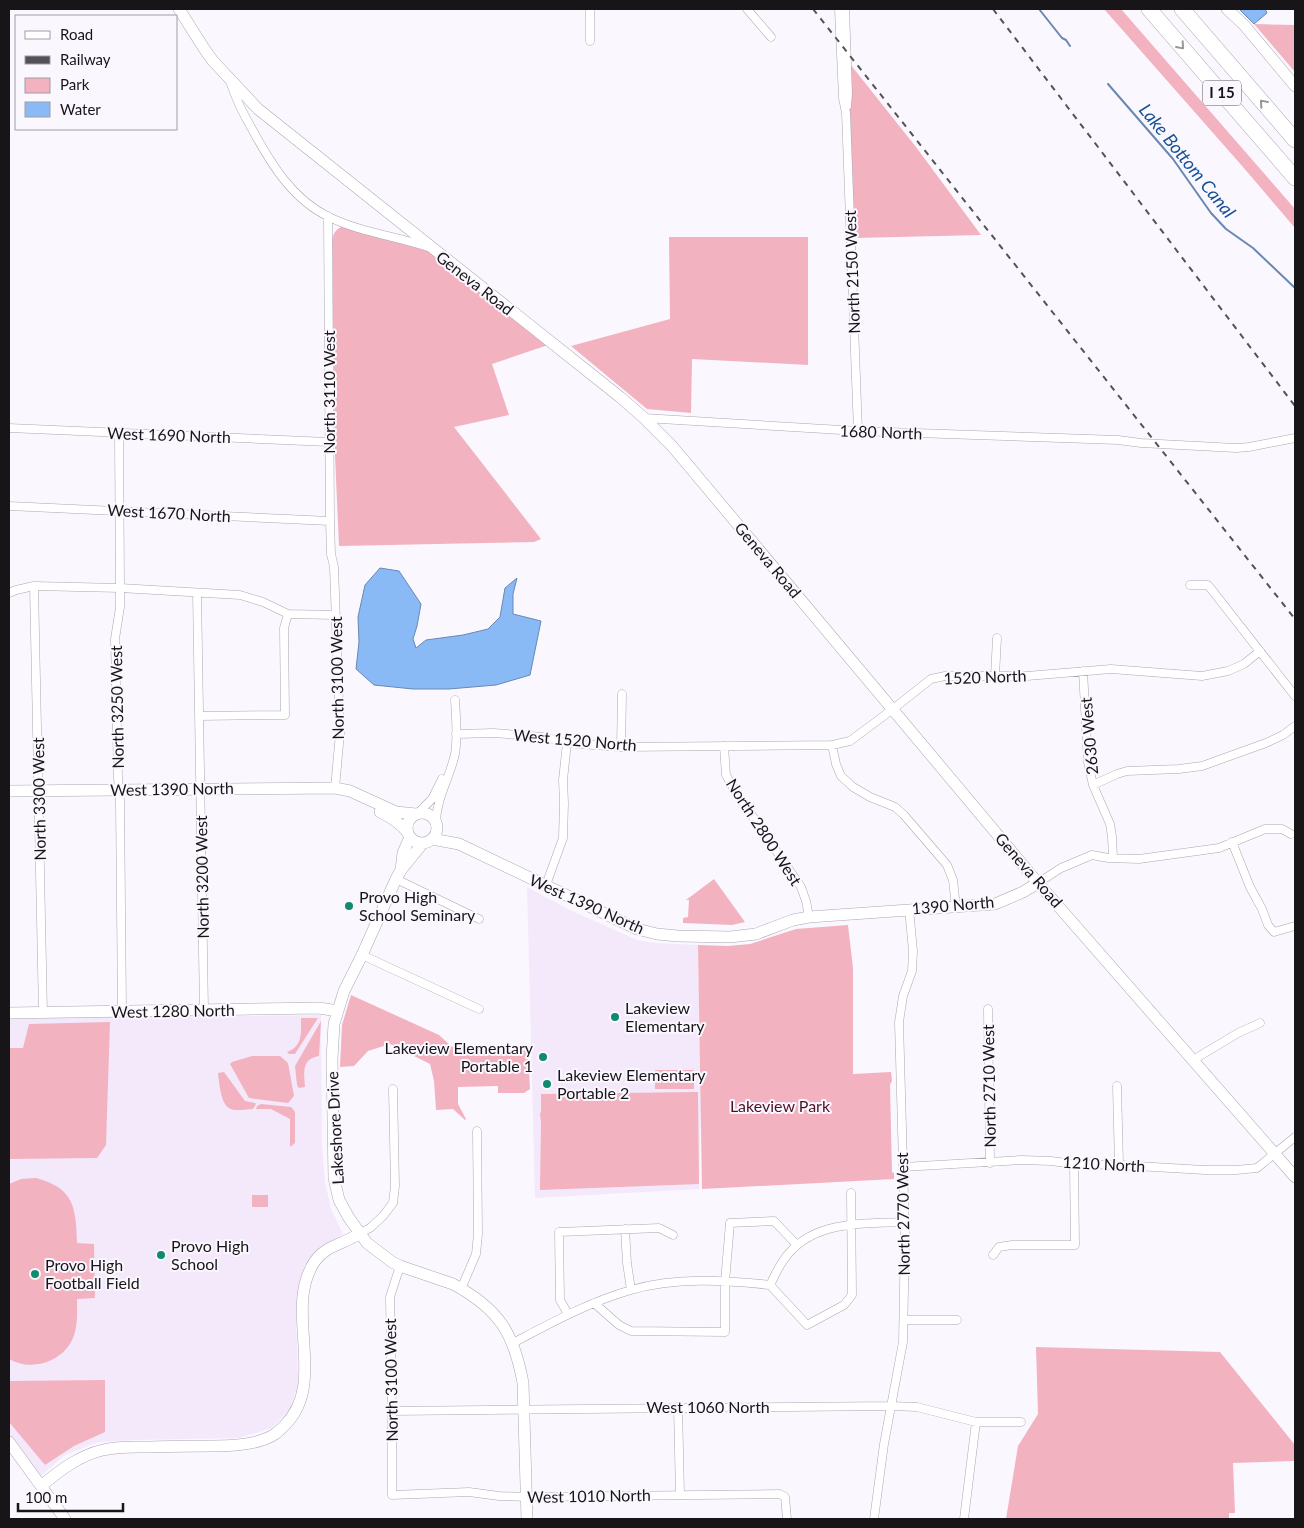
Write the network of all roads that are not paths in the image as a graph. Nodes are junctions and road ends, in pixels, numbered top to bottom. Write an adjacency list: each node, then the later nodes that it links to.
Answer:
1 (179, 9): 11 (street, Geneva Road)
2 (590, 9): 10 (street)
3 (747, 9): 9 (street)
4 (839, 9): 13 (street, North 2150 West)
5 (845, 9): 13 (street, North 2150 West)
6 (1149, 9): 15 (highway, I 15, one-way to 15)
7 (1182, 9): 14 (highway, I 15, one-way to 7)
8 (1227, 9): 12 (street)
9 (772, 37)
10 (590, 41)
11 (230, 80): 16 (street); 17 (street, Geneva Road)
12 (1295, 86)
13 (846, 113): 20 (street, North 2150 West)
14 (1295, 140)
15 (1295, 178)
16 (328, 216): 17 (street); 23 (street, North 3110 West)
17 (432, 249): 18 (street, Geneva Road)
18 (644, 418): 20 (street, 1680 North); 42 (street, Geneva Road)
19 (9, 428): 21 (street, West 1690 North)
20 (858, 432): 22 (street, 1680 North)
21 (119, 433): 23 (street, West 1690 North); 25 (street, North 3250 West)
22 (1295, 438)
23 (329, 442): 26 (street, North 3110 West)
24 (9, 506): 25 (street, West 1670 North)
25 (119, 510): 26 (street, West 1670 North); 30 (street, North 3250 West)
26 (330, 521): 27 (street, North 3110 West)
27 (334, 567): 34 (street, North 3100 West)
28 (1190, 585): 36 (street)
29 (34, 586): 30 (street); 31 (street); 55 (street, North 3300 West)
30 (120, 588): 32 (street); 53 (street, North 3250 West)
31 (9, 593)
32 (197, 593): 33 (street); 43 (street, North 3200 West)
33 (288, 614): 34 (street); 43 (street)
34 (335, 615): 52 (street, North 3100 West)
35 (998, 638): 38 (street)
36 (1260, 651): 37 (street, 1520 North); 40 (street)
37 (1083, 671): 38 (street, 1520 North); 51 (street, 2630 West)
38 (995, 676): 42 (street, 1520 North)
39 (622, 694): 49 (street)
40 (1295, 696)
41 (455, 700): 45 (street)
42 (893, 709): 47 (street, 1520 North); 66 (street, Geneva Road)
43 (199, 716): 54 (street, North 3200 West)
44 (1295, 726): 51 (street)
45 (456, 734): 46 (street, West 1520 North); 50 (street)
46 (567, 743): 49 (street, West 1520 North); 67 (street)
47 (832, 745): 48 (street, 1520 North); 68 (street)
48 (724, 746): 49 (street, West 1520 North); 70 (street, North 2800 West)
49 (621, 747)
50 (447, 775): 57 (street); 58 (street)
51 (1093, 785): 64 (street, 2630 West)
52 (335, 788): 54 (street, West 1390 North); 57 (street, West 1390 North); 60 (street)
53 (119, 789): 54 (street, West 1390 North); 55 (street, West 1390 North); 77 (street, North 3250 West)
54 (201, 789): 76 (street, North 3200 West)
55 (38, 790): 56 (street, West 1390 North); 80 (street, North 3300 West)
56 (9, 791)
57 (417, 814): 58 (street); 60 (street)
58 (436, 824): 61 (street); 63 (street, West 1390 North)
59 (1291, 834): 62 (street, 1390 North)
60 (409, 835): 61 (street); 65 (street, Lakeshore Drive)
61 (427, 841): 63 (street, West 1390 North); 65 (street, Lakeshore Drive)
62 (1232, 842): 64 (street, 1390 North); 72 (street)
63 (459, 844): 67 (street, West 1390 North)
64 (1113, 858): 66 (street, 1390 North)
65 (399, 874): 71 (street); 73 (street, Lakeshore Drive)
66 (1038, 883): 68 (street, 1390 North); 82 (street, Geneva Road)
67 (546, 885): 70 (street, West 1390 North)
68 (956, 907): 69 (street, 1390 North)
69 (909, 909): 70 (street, 1390 North); 91 (street, North 2770 West)
70 (809, 917)
71 (479, 919)
72 (1295, 926)
73 (362, 955): 74 (street); 78 (street, Lakeshore Drive)
74 (479, 1009)
75 (988, 1009): 88 (street, North 2710 West)
76 (204, 1010): 77 (street, West 1280 North); 78 (street, West 1280 North)
77 (122, 1011): 80 (street, West 1280 North)
78 (338, 1011): 97 (street, Lakeshore Drive)
79 (9, 1013): 80 (street, West 1280 North)
80 (42, 1013)
81 (1260, 1023): 82 (street)
82 (1193, 1060): 87 (street, Geneva Road)
83 (1118, 1086): 90 (street)
84 (393, 1088): 97 (street)
85 (477, 1131): 104 (street)
86 (1295, 1137): 87 (street, 1210 North)
87 (1275, 1154): 90 (street, 1210 North); 92 (street, Geneva Road)
88 (990, 1163): 89 (street, 1210 North); 91 (street, 1210 North)
89 (1074, 1164): 90 (street, 1210 North); 100 (street)
90 (1119, 1165)
91 (903, 1167): 94 (street, North 2770 West)
92 (1295, 1177)
93 (851, 1193): 95 (street)
94 (904, 1222): 95 (street); 108 (street, North 2770 West)
95 (852, 1225): 99 (street); 103 (street)
96 (625, 1229): 98 (street); 105 (street); 107 (street)
97 (360, 1233): 101 (street, Lakeshore Drive); 118 (street)
98 (673, 1235)
99 (797, 1245): 102 (street); 103 (street)
100 (993, 1255)
101 (400, 1266): 104 (street, Lakeshore Drive); 114 (street, North 3100 West)
102 (724, 1282): 103 (street); 105 (street); 106 (street)
103 (770, 1285)
104 (462, 1289): 110 (street, Lakeshore Drive)
105 (631, 1290): 106 (street)
106 (594, 1303): 107 (street)
107 (568, 1314): 110 (street)
108 (904, 1320): 109 (street); 111 (street, North 2770 West)
109 (957, 1320)
110 (513, 1343): 113 (street, Lakeshore Drive)
111 (891, 1406): 112 (street, West 1060 North); 115 (street, West 1060 North); 125 (street, North 2770 West)
112 (678, 1407): 113 (street, West 1060 North); 120 (street)
113 (525, 1409): 114 (street, West 1060 North); 121 (street, Lakeshore Drive)
114 (392, 1411): 119 (street, North 3100 West)
115 (976, 1422): 116 (street, West 1060 North); 126 (street)
116 (1022, 1422)
117 (9, 1442): 118 (street)
118 (41, 1486): 122 (street)
119 (392, 1495): 121 (street, West 1010 North)
120 (680, 1495): 121 (street, West 1010 North); 124 (street, West 1010 North)
121 (527, 1497): 123 (street, Lakeshore Drive)
122 (65, 1519)
123 (527, 1519)
124 (787, 1519)
125 (874, 1519)
126 (964, 1519)

